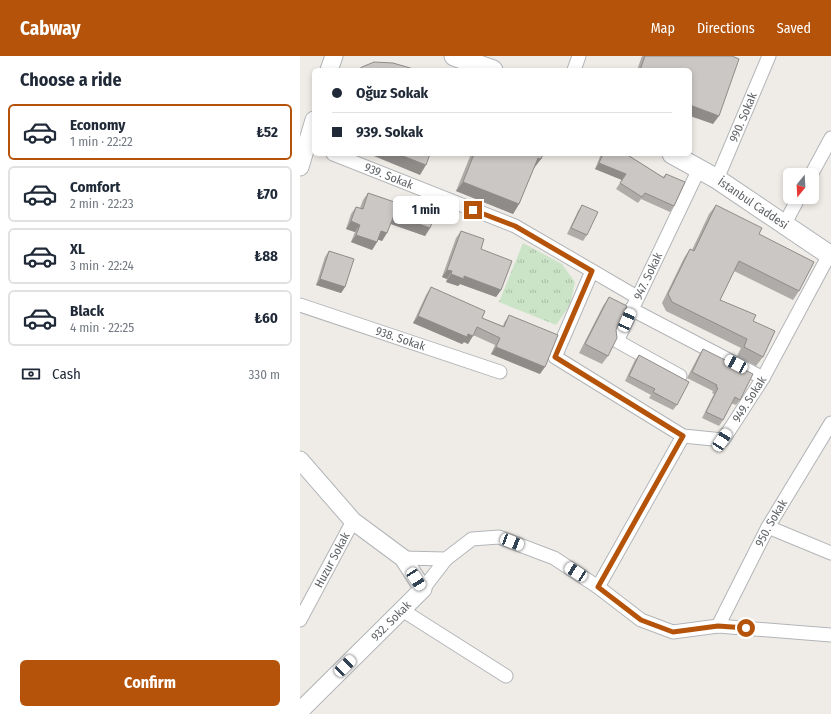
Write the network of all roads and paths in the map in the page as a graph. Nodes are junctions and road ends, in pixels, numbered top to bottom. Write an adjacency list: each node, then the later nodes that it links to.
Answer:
1 (334, 56): 5 (street)
2 (454, 56): 6 (main road)
3 (579, 56): 7 (street)
4 (769, 56): 16 (street, 990. Sokak)
5 (330, 68)
6 (487, 68)
7 (575, 68)
8 (312, 132): 10 (street)
9 (831, 138): 14 (street)
10 (310, 145): 13 (street)
11 (337, 156): 20 (street, 939. Sokak)
12 (676, 156): 15 (main road, İstanbul Caddesi)
13 (300, 167)
14 (815, 168)
15 (699, 169): 16 (main road, İstanbul Caddesi); 21 (street, 947. Sokak)
16 (717, 179): 18 (main road, İstanbul Caddesi)
17 (795, 204): 18 (street)
18 (784, 225): 19 (main road, İstanbul Caddesi)
19 (830, 256): 25 (street, 949. Sokak)
20 (592, 271): 21 (street, 939. Sokak); 27 (street)
21 (634, 303): 24 (street, 947. Sokak); 25 (street, 939. Sokak)
22 (300, 305): 23 (street, 938. Sokak)
23 (500, 372)
24 (680, 376)
25 (762, 378): 27 (street, 949. Sokak)
26 (831, 423): 30 (street, 950. Sokak)
27 (683, 436): 34 (street)
28 (300, 460): 29 (street)
29 (353, 520): 32 (street); 37 (street, Huzur Sokak)
30 (768, 527): 31 (street); 38 (street, 950. Sokak)
31 (831, 553)
32 (403, 558): 33 (street); 35 (street)
33 (446, 559): 34 (street); 35 (street)
34 (598, 587): 38 (street)
35 (423, 589): 36 (street, 932. Sokak)
36 (402, 610): 40 (street); 41 (street, 932. Sokak)
37 (300, 620)
38 (718, 626): 39 (street)
39 (831, 635)
40 (506, 676)
41 (300, 711)

